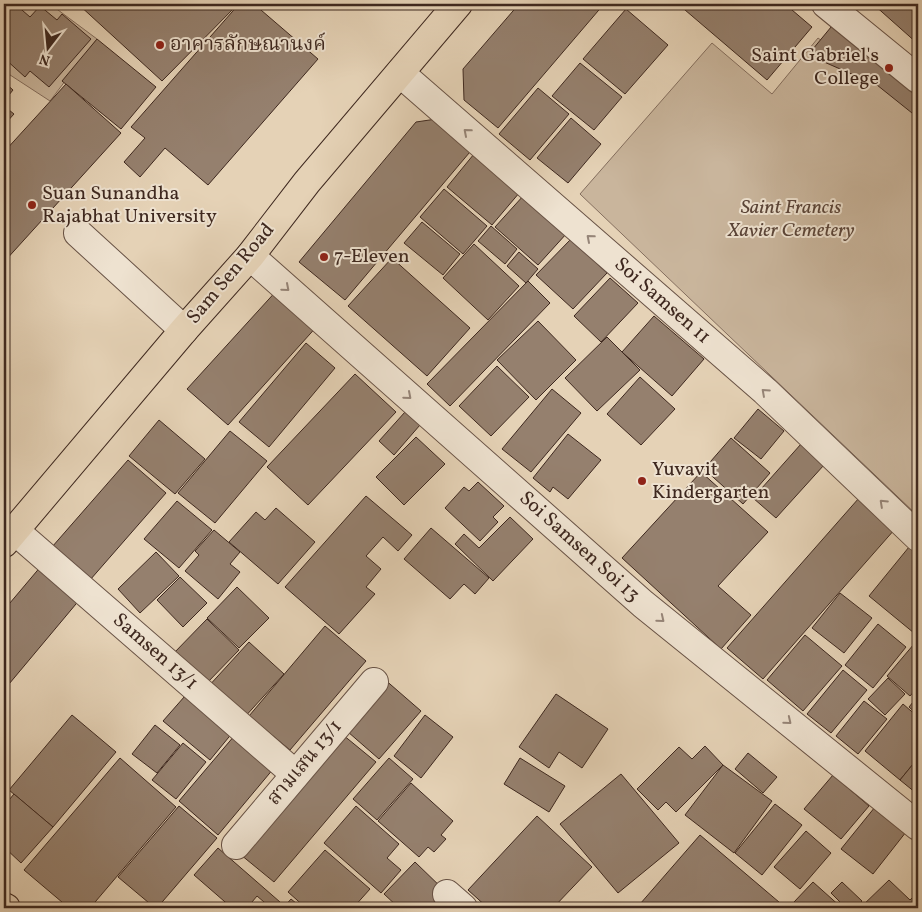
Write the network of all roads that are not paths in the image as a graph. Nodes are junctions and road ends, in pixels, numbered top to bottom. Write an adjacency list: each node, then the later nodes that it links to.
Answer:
1 (458, 4): 3 (main road, Sam Sen Road)
2 (826, 4): 4 (street)
3 (400, 73): 6 (main road, Sam Sen Road); 9 (street, Soi Samsen 11, one-way to 3)
4 (918, 79)
5 (78, 233): 7 (street)
6 (250, 256): 7 (main road, Sam Sen Road); 12 (street, Soi Samsen Soi 13, one-way to 12)
7 (184, 330): 8 (main road, Sam Sen Road)
8 (9, 537): 11 (street, Samsen 13/1)
9 (918, 537)
10 (374, 682): 11 (street, สามเสน 13/1)
11 (295, 774): 13 (street, สามเสน 13/1)
12 (918, 826)
13 (236, 845)

